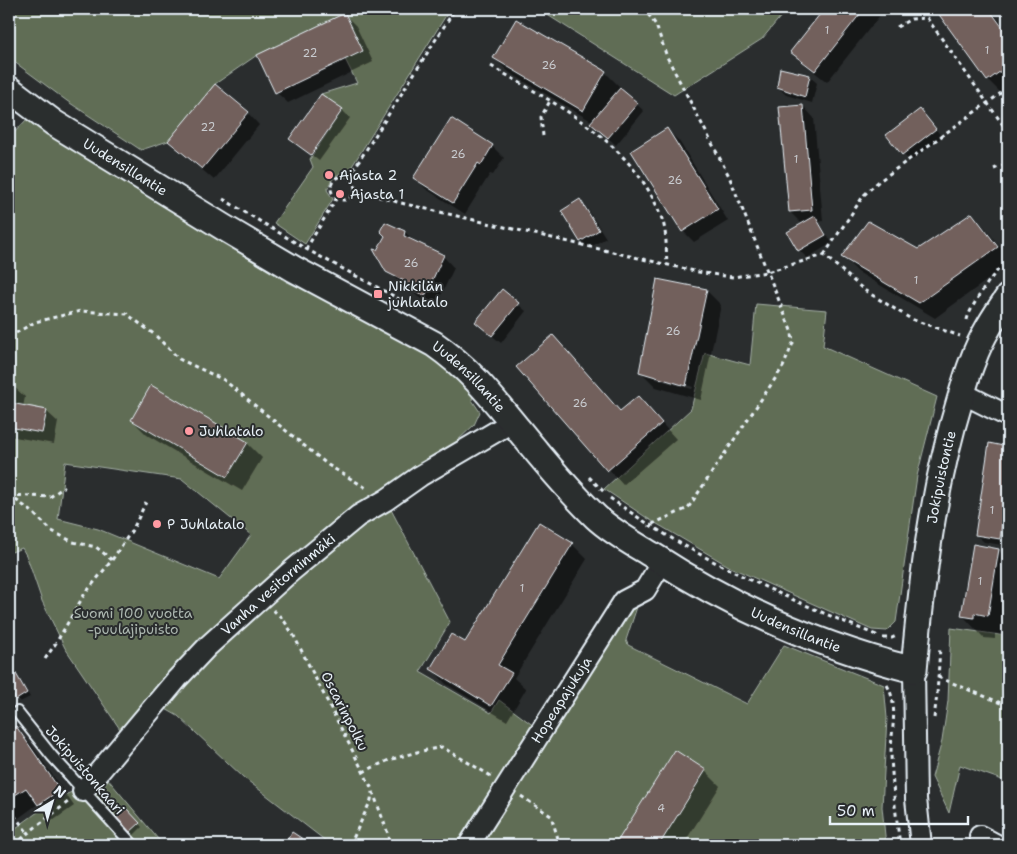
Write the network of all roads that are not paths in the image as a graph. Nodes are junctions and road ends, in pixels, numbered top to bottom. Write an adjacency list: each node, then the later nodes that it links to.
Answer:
1 (9, 89): 5 (street, Uudensillantie)
2 (1008, 297): 3 (street, Jokipuistontie)
3 (962, 393): 4 (street); 7 (street, Jokipuistontie)
4 (1008, 416)
5 (512, 422): 6 (street, Uudensillantie); 9 (street, Vanha vesitorninmäki)
6 (662, 562): 7 (street, Uudensillantie); 12 (street, Hopeapajukuja)
7 (914, 670): 13 (street)
8 (17, 712): 9 (lane, Jokipuistonkaari)
9 (82, 790): 11 (lane, Jokipuistonkaari)
10 (980, 836): 14 (street)
11 (133, 845)
12 (468, 845)
13 (921, 845)
14 (998, 845)

